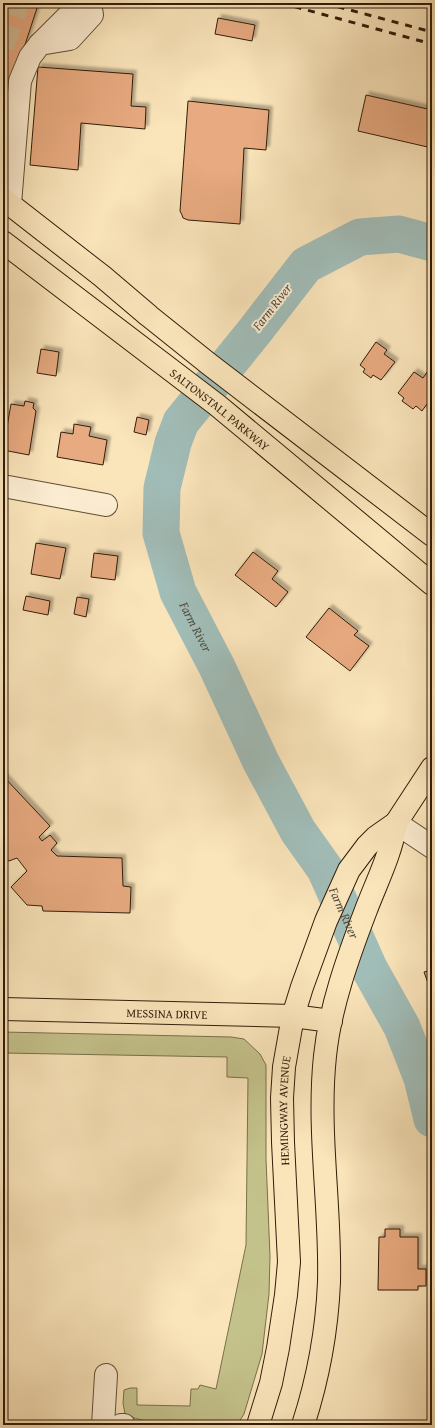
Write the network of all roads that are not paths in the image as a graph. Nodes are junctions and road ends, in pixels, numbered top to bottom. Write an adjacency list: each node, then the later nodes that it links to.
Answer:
1 (62, 3): 4 (street)
2 (81, 3): 4 (street)
3 (90, 3): 4 (street)
4 (40, 44): 5 (street)
5 (6, 201): 9 (main road)
6 (3, 242): 10 (main road, SALTONSTALL PARKWAY)
7 (3, 486): 8 (street)
8 (106, 505)
9 (432, 535)
10 (432, 584)
11 (432, 768): 12 (main road, HEMINGWAY AVENUE)
12 (396, 823): 13 (street); 15 (main road, HEMINGWAY AVENUE); 16 (main road, HEMINGWAY AVENUE)
13 (432, 847)
14 (3, 1009): 15 (main road, MESSINA DRIVE)
15 (293, 1016): 16 (main road, MESSINA DRIVE); 21 (main road, HEMINGWAY AVENUE)
16 (331, 1020): 22 (main road, HEMINGWAY AVENUE)
17 (106, 1375): 18 (street)
18 (104, 1425)
19 (121, 1425): 20 (street)
20 (124, 1425)
21 (258, 1425)
22 (303, 1425)

